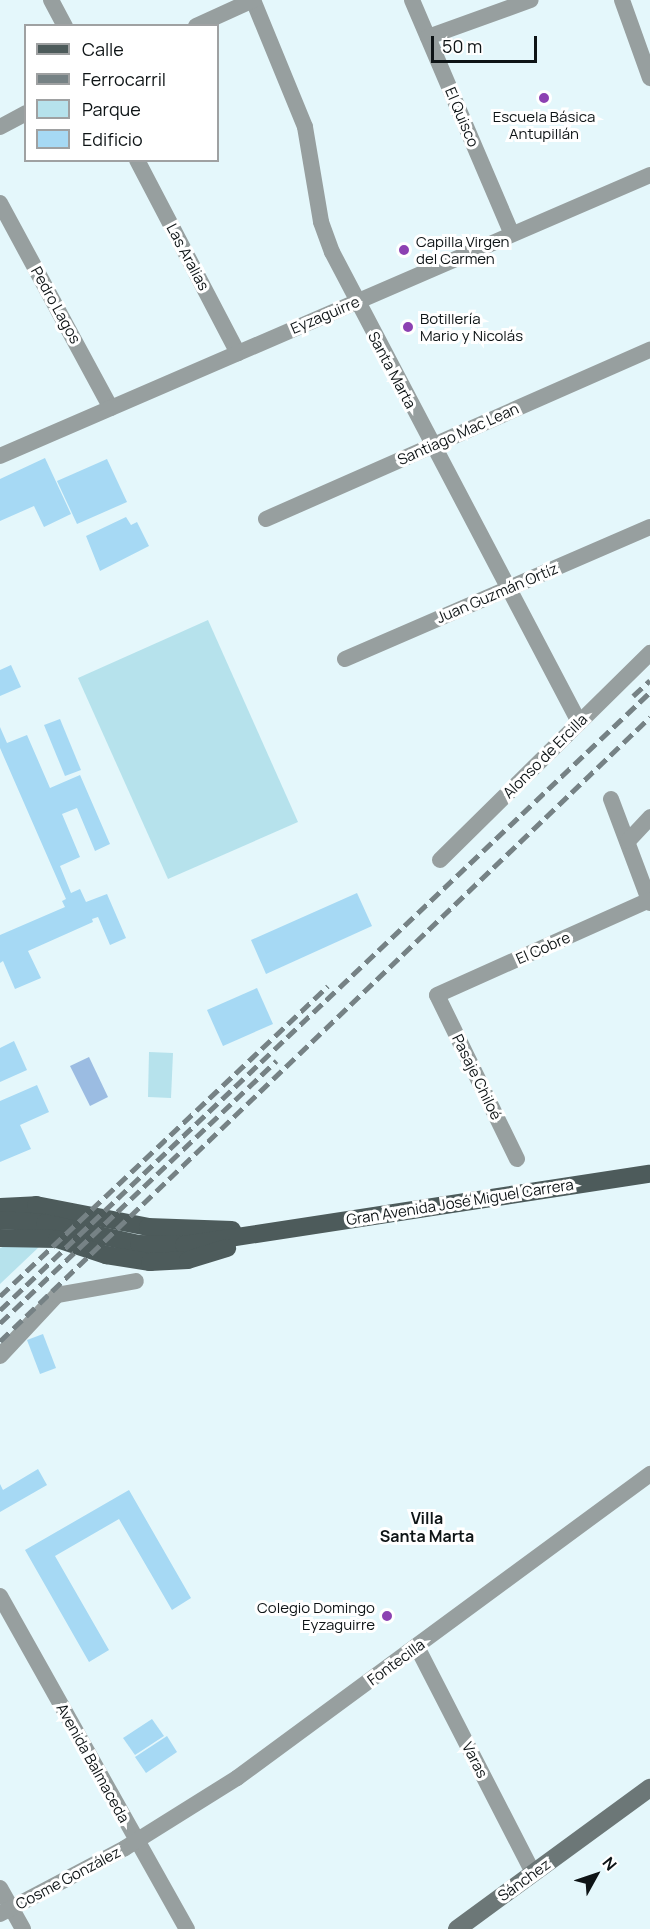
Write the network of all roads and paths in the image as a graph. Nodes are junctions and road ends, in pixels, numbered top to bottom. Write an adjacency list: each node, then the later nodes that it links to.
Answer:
1 (51, 0): 6 (street)
2 (253, 0): 7 (street); 16 (street, Santa Marta)
3 (412, 0): 8 (street, El Quisco)
4 (531, 0): 8 (street)
5 (622, 0): 9 (street)
6 (64, 24)
7 (200, 24)
8 (428, 37): 15 (street, El Quisco)
9 (650, 78)
10 (24, 114): 11 (street)
11 (0, 127)
12 (137, 162): 18 (street, Las Aralias)
13 (650, 175): 15 (street, Eyzaguirre)
14 (0, 203): 19 (street, Pedro Lagos)
15 (512, 234): 16 (street, Eyzaguirre)
16 (356, 302): 18 (street, Eyzaguirre); 20 (street, Santa Marta)
17 (650, 350): 20 (street, Santiago Mac Lean)
18 (238, 353): 19 (street, Eyzaguirre)
19 (111, 408): 21 (street, Eyzaguirre)
20 (431, 445): 22 (street, Santiago Mac Lean); 24 (street, Santa Marta)
21 (0, 456)
22 (266, 519)
23 (650, 527): 24 (street, Juan Guzmán Ortíz)
24 (508, 588): 26 (street, Juan Guzmán Ortíz); 27 (street, Santa Marta)
25 (650, 653): 27 (street, Alonso de Ercilla)
26 (345, 659)
27 (579, 722): 31 (street, Alonso de Ercilla)
28 (611, 799): 30 (street)
29 (650, 817): 30 (street)
30 (628, 841): 32 (street)
31 (440, 860)
32 (650, 902): 33 (street, El Cobre)
33 (436, 995): 34 (street, Pasaje Chiloé)
34 (517, 1159)
35 (650, 1174): 40 (main road, Gran Avenida José Miguel Carrera)
36 (0, 1207): 40 (main road, Gran Avenida José Miguel Carrera)
37 (0, 1220): 38 (main road, Gran Avenida José Miguel Carrera)
38 (19, 1221): 39 (main road, Gran Avenida José Miguel Carrera); 40 (main road, Gran Avenida José Miguel Carrera)
39 (0, 1227)
40 (270, 1232): 41 (main road, Gran Avenida José Miguel Carrera)
41 (0, 1238)
42 (136, 1281): 43 (street)
43 (0, 1356)
44 (650, 1474): 46 (street, Fontecilla)
45 (0, 1596): 48 (street, Avenida Balmaceda)
46 (417, 1647): 48 (street, Fontecilla); 49 (street, Varas)
47 (650, 1788): 49 (street, Sánchez)
48 (137, 1841): 51 (street, Cosme González); 53 (street, Avenida Balmaceda)
49 (534, 1873): 54 (street, Sánchez)
50 (0, 1888): 51 (street)
51 (6, 1911): 52 (street)
52 (23, 1929)
53 (187, 1929)
54 (457, 1929)

